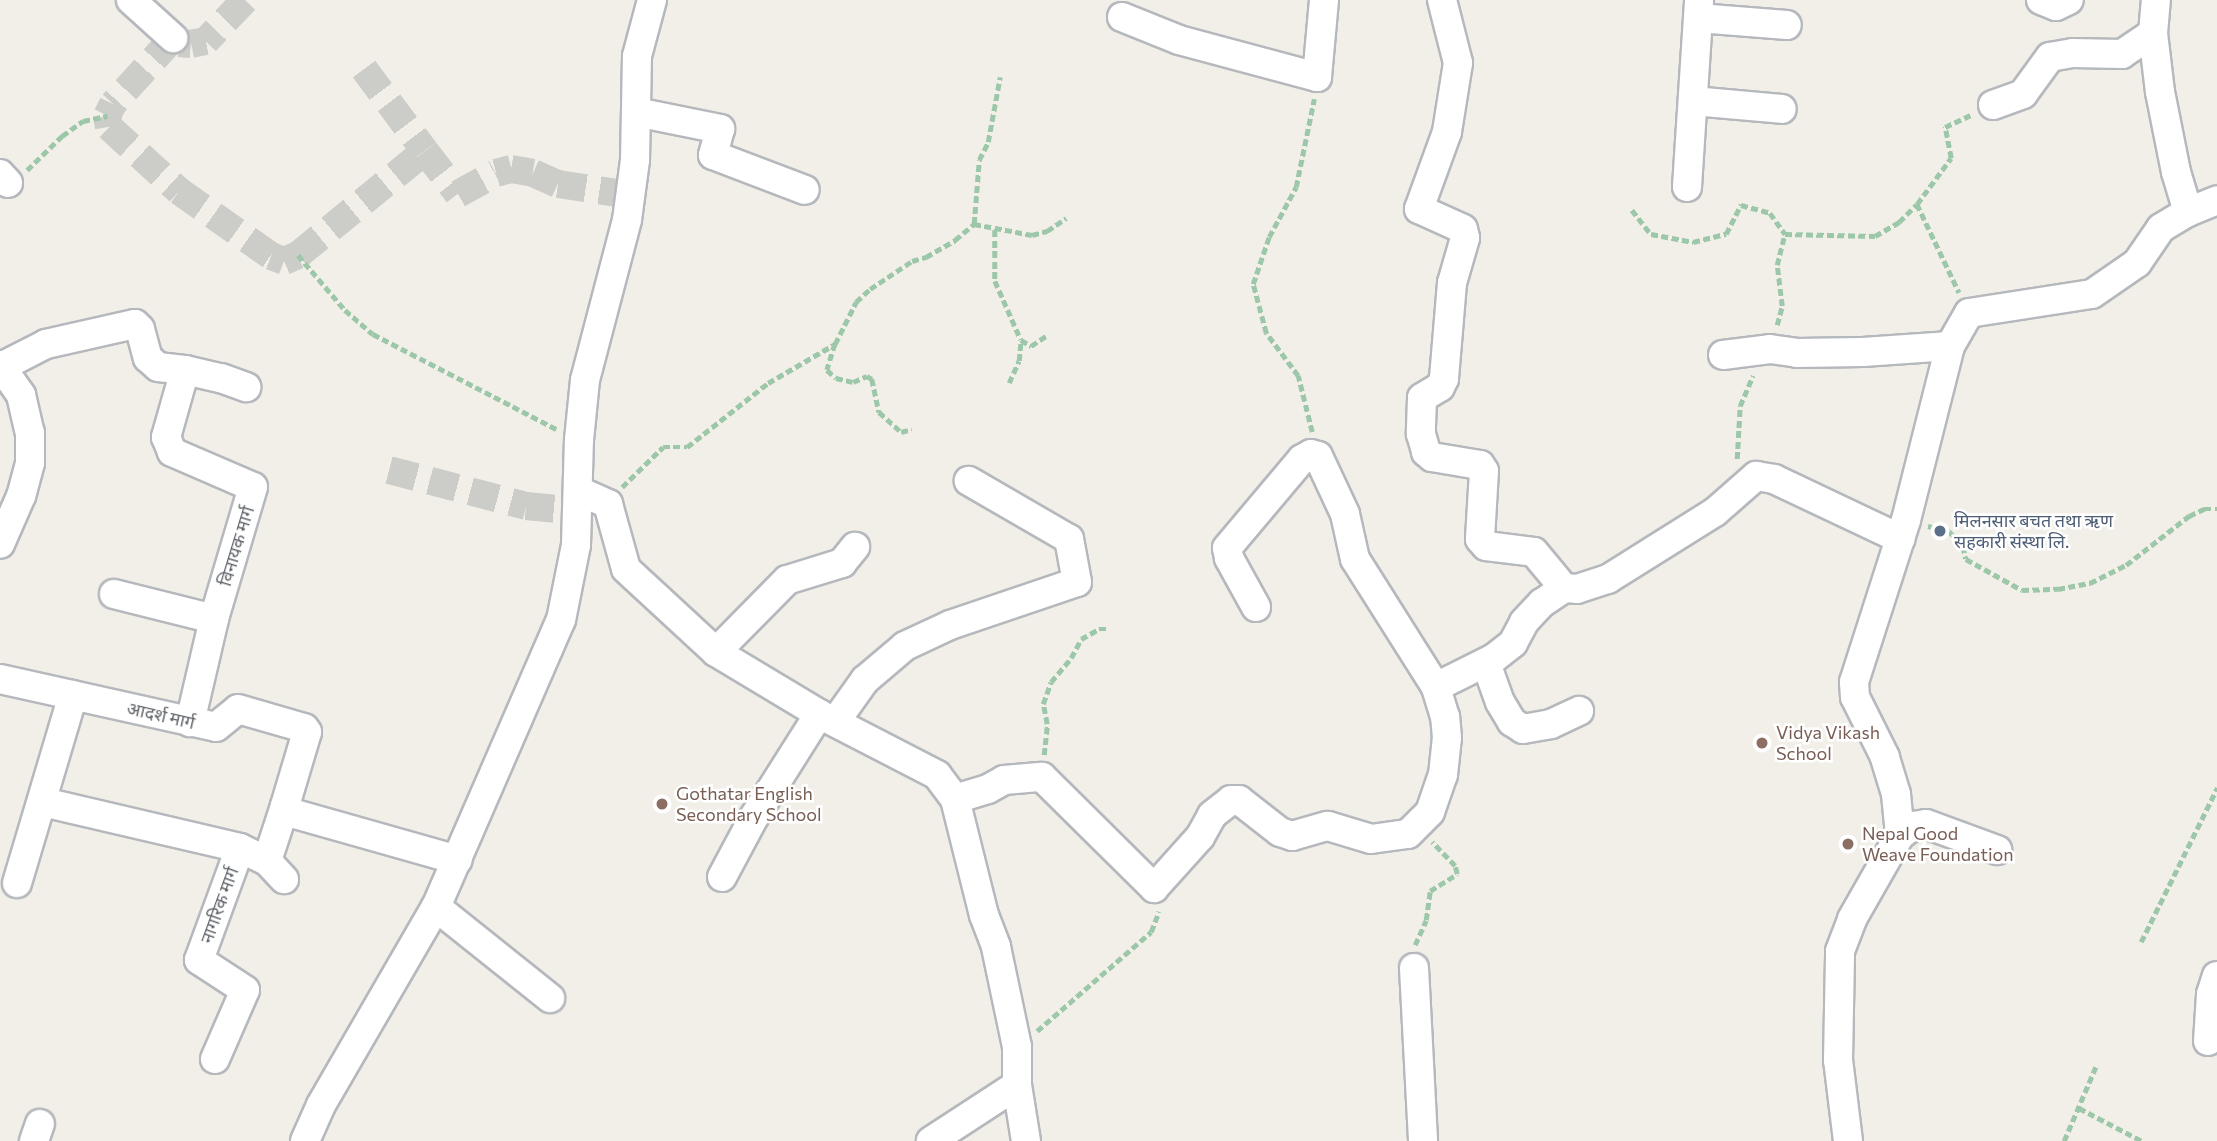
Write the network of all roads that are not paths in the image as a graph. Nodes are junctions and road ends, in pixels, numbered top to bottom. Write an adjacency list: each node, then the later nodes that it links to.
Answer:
1 (131, 0): 12 (street)
2 (652, 0): 16 (street)
3 (1324, 0): 9 (street)
4 (1442, 0): 31 (street)
5 (2041, 0): 6 (street)
6 (2069, 0)
7 (2156, 0): 11 (street)
8 (1699, 9): 10 (street); 13 (street)
9 (1122, 16)
10 (1787, 25)
11 (2153, 33): 14 (street); 20 (street)
12 (173, 38)
13 (1693, 101): 15 (street); 17 (street)
14 (1993, 105)
15 (1782, 109)
16 (636, 112): 18 (street); 27 (street)
17 (1687, 187)
18 (805, 190)
19 (2217, 200): 20 (street)
20 (2188, 212): 21 (street)
21 (1950, 346): 22 (street); 28 (street)
22 (1723, 355)
23 (2, 366): 24 (street); 29 (street)
24 (185, 370): 25 (street); 34 (street, विनायक मार्ग)
25 (246, 387)
26 (969, 481): 41 (street)
27 (579, 491): 35 (street); 49 (street)
28 (1903, 530): 31 (street); 46 (street)
29 (0, 544)
30 (855, 547): 35 (street)
31 (1564, 588): 36 (street)
32 (114, 594): 34 (street)
33 (1256, 607): 38 (street)
34 (214, 619): 42 (street, विनायक मार्ग)
35 (716, 652): 41 (street)
36 (1486, 663): 38 (street); 40 (street)
37 (0, 679): 39 (street, आदर्श मार्ग)
38 (1436, 687): 43 (street)
39 (73, 695): 42 (street, आदर्श मार्ग); 44 (street)
40 (1579, 710)
41 (827, 718): 43 (street); 50 (street)
42 (190, 722): 45 (street, आदर्श मार्ग)
43 (955, 799): 58 (street)
44 (43, 802): 47 (street, नागरिक मार्ग); 51 (street)
45 (285, 806): 47 (street, नागरिक मार्ग); 49 (street)
46 (1900, 835): 48 (street); 63 (street)
47 (240, 848): 57 (street, नागरिक मार्ग)
48 (1997, 850)
49 (458, 860): 52 (street)
50 (722, 877)
51 (17, 883)
52 (436, 907): 55 (street); 59 (street)
53 (1414, 968): 62 (street)
54 (2217, 976): 56 (street)
55 (550, 998)
56 (2208, 1041)
57 (215, 1059)
58 (1017, 1084): 60 (street); 61 (street)
59 (305, 1141)
60 (931, 1141)
61 (1026, 1141)
62 (1423, 1141)
63 (1848, 1141)

